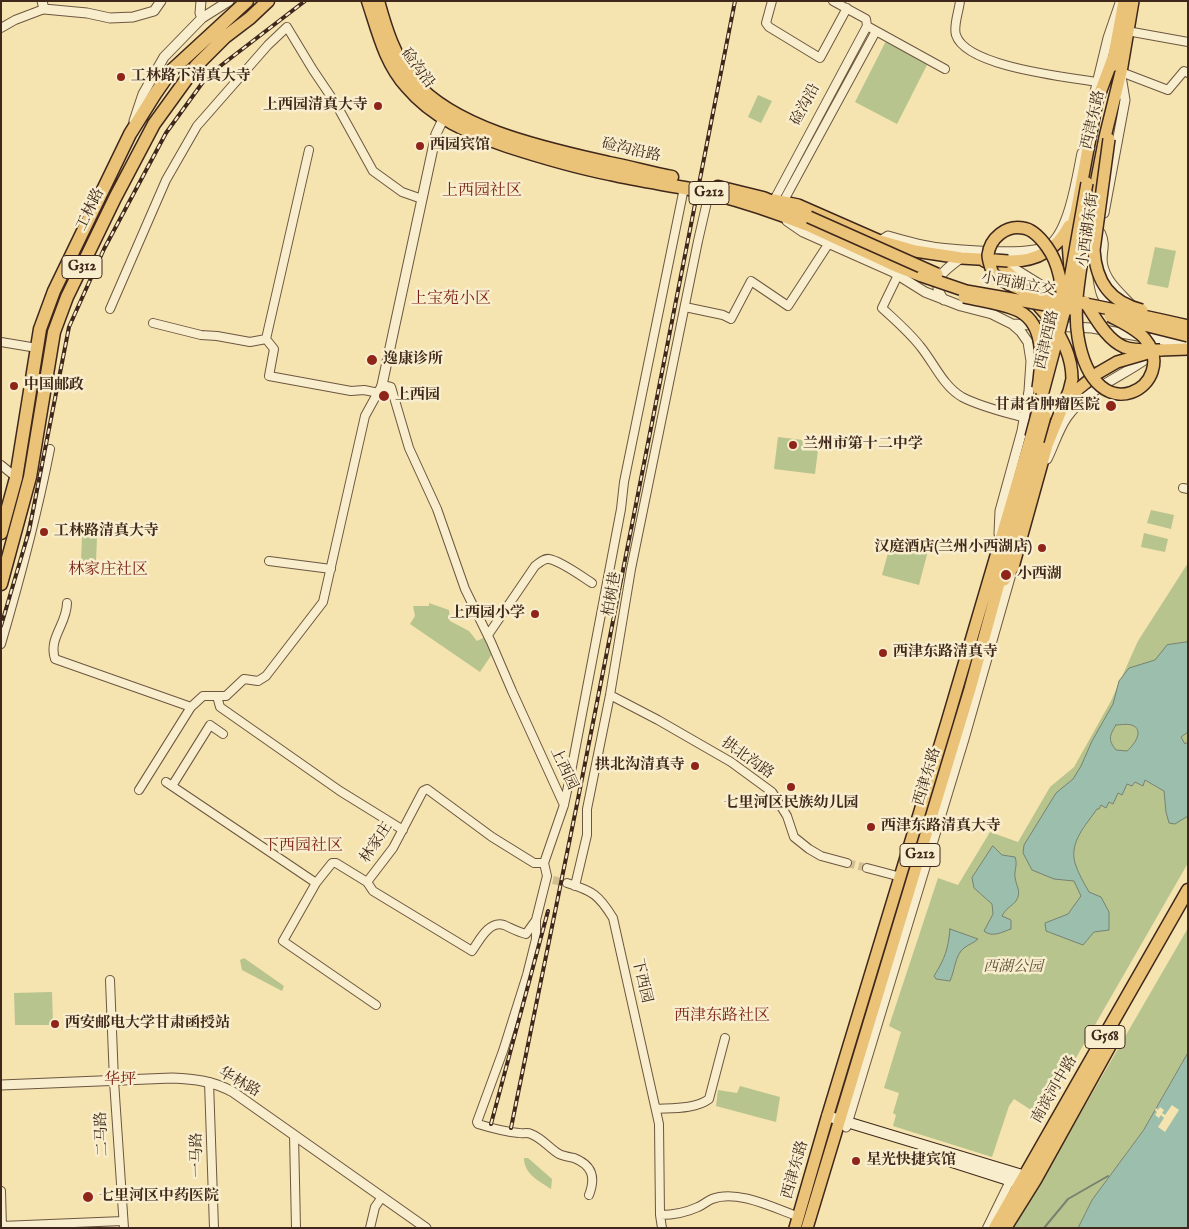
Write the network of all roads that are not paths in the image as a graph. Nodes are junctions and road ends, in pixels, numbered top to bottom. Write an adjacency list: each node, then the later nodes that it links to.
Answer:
1 (161, 1): 13 (street)
2 (200, 1): 15 (street)
3 (229, 1): 15 (street)
4 (247, 1): 27 (highway, 工林路 / G312)
5 (268, 1): 73 (highway, 工林路 / G312)
6 (370, 1): 26 (highway, 硷沟沿 / G212)
7 (378, 1): 26 (highway, 硷沟沿 / G212)
8 (772, 1): 14 (street)
9 (833, 1): 14 (street)
10 (960, 1): 25 (street)
11 (1123, 1): 21 (main road); 25 (street)
12 (1133, 1): 19 (main road)
13 (43, 5): 17 (street)
14 (847, 8): 16 (street)
15 (202, 18): 27 (street)
16 (867, 26): 18 (street); 34 (street, 硷沟沿)
17 (1, 28)
18 (876, 31): 22 (street); 34 (street, 硷沟沿)
19 (1127, 31): 20 (street); 23 (main road)
20 (1188, 42)
21 (1113, 58): 35 (main road); 49 (main road, bridge)
22 (945, 69)
23 (1121, 72): 24 (street); 28 (main road); 37 (street, 小西湖东街)
24 (1188, 73)
25 (1098, 82): 31 (street)
26 (446, 114): 30 (highway, 硷沟沿路 / G212); 33 (street); 34 (highway, 硷沟沿路 / G212)
27 (130, 134): 63 (highway, 工林路 / G312)
28 (1107, 138): 40 (main road, 西津东路); 52 (main road, bridge)
29 (309, 150): 58 (street)
30 (684, 188): 32 (highway, 硷沟沿路 / G212); 92 (street)
31 (1074, 192): 35 (street); 41 (street)
32 (709, 193): 34 (highway, 硷沟沿路 / G212); 47 (street, 柏树巷)
33 (422, 199): 48 (street); 66 (street)
34 (773, 203): 36 (highway, 硷沟沿路 / G212); 38 (main road); 39 (street)
35 (1076, 213): 41 (main road, bridge); 62 (main road, bridge)
36 (807, 221): 44 (main road, G212); 45 (main road, bridge)
37 (1101, 232): 50 (street, 小西湖东街); 51 (street)
38 (880, 241): 41 (street); 42 (main road)
39 (829, 243): 43 (street); 47 (street)
40 (1084, 246): 50 (main road, bridge); 69 (main road, 西津西路, bridge)
41 (981, 255): 42 (main road); 50 (street); 67 (main road, bridge)
42 (961, 258): 46 (street)
43 (898, 275): 46 (street); 68 (street)
44 (922, 276): 50 (main road, 小西湖立交, bridge); 68 (main road, bridge)
45 (1038, 294): 49 (main road, bridge); 56 (main road, 小西湖立交, bridge)
46 (944, 300): 54 (street)
47 (685, 307): 87 (street, 柏树巷)
48 (110, 309)
49 (1064, 313): 69 (main road, bridge)
50 (1115, 315): 51 (street); 57 (main road, 小西湖立交, bridge)
51 (1146, 320): 55 (street); 62 (street)
52 (1188, 320)
53 (153, 323): 58 (street)
54 (1012, 324): 62 (street); 68 (street, 西津东路)
55 (1175, 326): 56 (street); 60 (street)
56 (1188, 327)
57 (1188, 336)
58 (266, 339): 66 (street)
59 (1, 342): 63 (street)
60 (1173, 342): 61 (street); 62 (street); 65 (street)
61 (1188, 342)
62 (1157, 345): 64 (main road); 65 (street); 67 (main road, bridge)
63 (37, 348): 74 (highway, 工林路 / G312)
64 (1188, 349)
65 (1148, 358): 72 (street)
66 (380, 389): 80 (street); 85 (street, 上西园)
67 (1059, 415): 72 (main road)
68 (1029, 416): 75 (main road); 77 (street, 西津东路)
69 (1035, 439): 75 (main road, 西津东路); 83 (main road, 西津东路)
70 (50, 449): 86 (street)
71 (1, 465): 74 (street)
72 (1041, 467): 79 (main road)
73 (30, 477): 74 (street); 82 (highway, 工林路 / G312)
74 (16, 478): 76 (highway, 工林路 / G312)
75 (1016, 489): 77 (main road, 西津东路 / G212)
76 (1, 533)
77 (998, 546): 97 (main road, 西津东路 / G212)
78 (269, 560): 80 (street)
79 (1013, 567): 83 (main road); 113 (street, 西津东路)
80 (331, 569): 88 (street)
81 (592, 583): 85 (street)
82 (1, 584)
83 (998, 590): 113 (main road, 西津东路 / G212)
84 (67, 603): 89 (street)
85 (488, 635): 92 (street, 上西园)
86 (1, 644)
87 (610, 695): 95 (street, 拱北沟路); 101 (street, 柏树巷)
88 (217, 696): 89 (street); 93 (street)
89 (191, 706): 91 (street)
90 (223, 734): 100 (street)
91 (139, 790)
92 (564, 805): 94 (street)
93 (403, 830): 94 (street, 林家庄); 98 (street, 林家庄)
94 (544, 863): 104 (street)
95 (847, 863)
96 (867, 868): 97 (street)
97 (901, 877): 112 (main road, 西津东路 / G212)
98 (367, 882): 100 (street, 林家庄); 104 (street)
99 (567, 883): 101 (street, 下西园)
100 (316, 884): 106 (street)
101 (575, 886): 111 (street, 下西园)
102 (1188, 890): 115 (highway, 南滨河中路 / G568)
103 (1188, 907): 115 (highway, 南滨河中路 / G568)
104 (536, 920): 117 (street)
105 (110, 980): 108 (street, 二马路)
106 (376, 1005)
107 (724, 1038): 111 (street)
108 (114, 1081): 109 (street, 华林路); 110 (street, 华林路); 121 (street, 二马路)
109 (209, 1082): 114 (street, 华林路); 123 (street, 一马路)
110 (1, 1085)
111 (656, 1109): 119 (street, 下西园)
112 (827, 1118): 113 (main road); 120 (main road, 西津东路 / G212)
113 (843, 1124): 115 (main road); 115 (main road); 128 (main road, 西津东路 / G212)
114 (294, 1135): 118 (street, 华林路); 124 (street)
115 (1024, 1181): 129 (street); 130 (highway, 南滨河中路 / G568); 131 (highway, 南滨河中路 / G568)
116 (1, 1191): 122 (street)
117 (589, 1195)
118 (382, 1197): 125 (street); 126 (street, 华林路)
119 (660, 1215): 120 (street); 127 (street, 下西园)
120 (797, 1222)
121 (123, 1225): 122 (street)
122 (2, 1226)
123 (214, 1228)
124 (296, 1228)
125 (370, 1228)
126 (426, 1228)
127 (662, 1228)
128 (807, 1228)
129 (987, 1228)
130 (995, 1228)
131 (1005, 1228)

